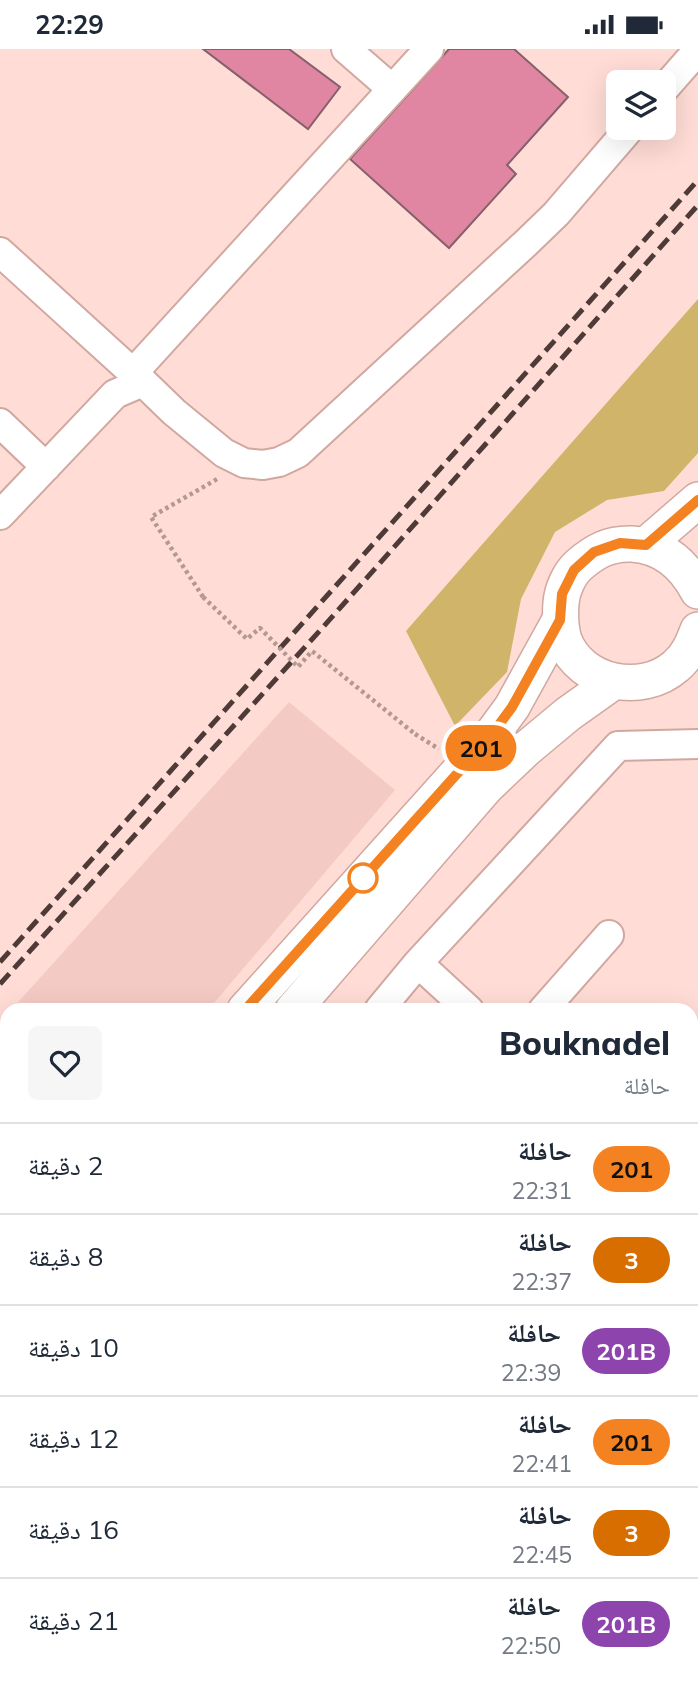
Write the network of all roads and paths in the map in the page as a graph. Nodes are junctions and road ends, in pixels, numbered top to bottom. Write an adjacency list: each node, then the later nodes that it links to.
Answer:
1 (346, 49): 5 (street)
2 (429, 49): 5 (street)
3 (698, 50): 4 (street)
4 (676, 75)
5 (392, 89): 8 (street)
6 (620, 140): 10 (street)
7 (0, 252): 8 (street)
8 (138, 377): 10 (street); 11 (street)
9 (0, 423): 11 (street)
10 (244, 463): 20 (path, bridge)
11 (46, 467): 13 (street)
12 (698, 500): 14 (main road)
13 (0, 516)
14 (646, 545): 15 (main road); 16 (main road)
15 (696, 582)
16 (560, 620): 18 (main road); 23 (main road)
17 (696, 643): 18 (main road)
18 (613, 682): 24 (main road)
19 (698, 744): 22 (street)
20 (445, 753)
21 (609, 935): 27 (street)
22 (418, 963): 25 (street); 26 (street)
23 (251, 1003)
24 (299, 1003)
25 (385, 1003)
26 (461, 1003)
27 (549, 1003)

